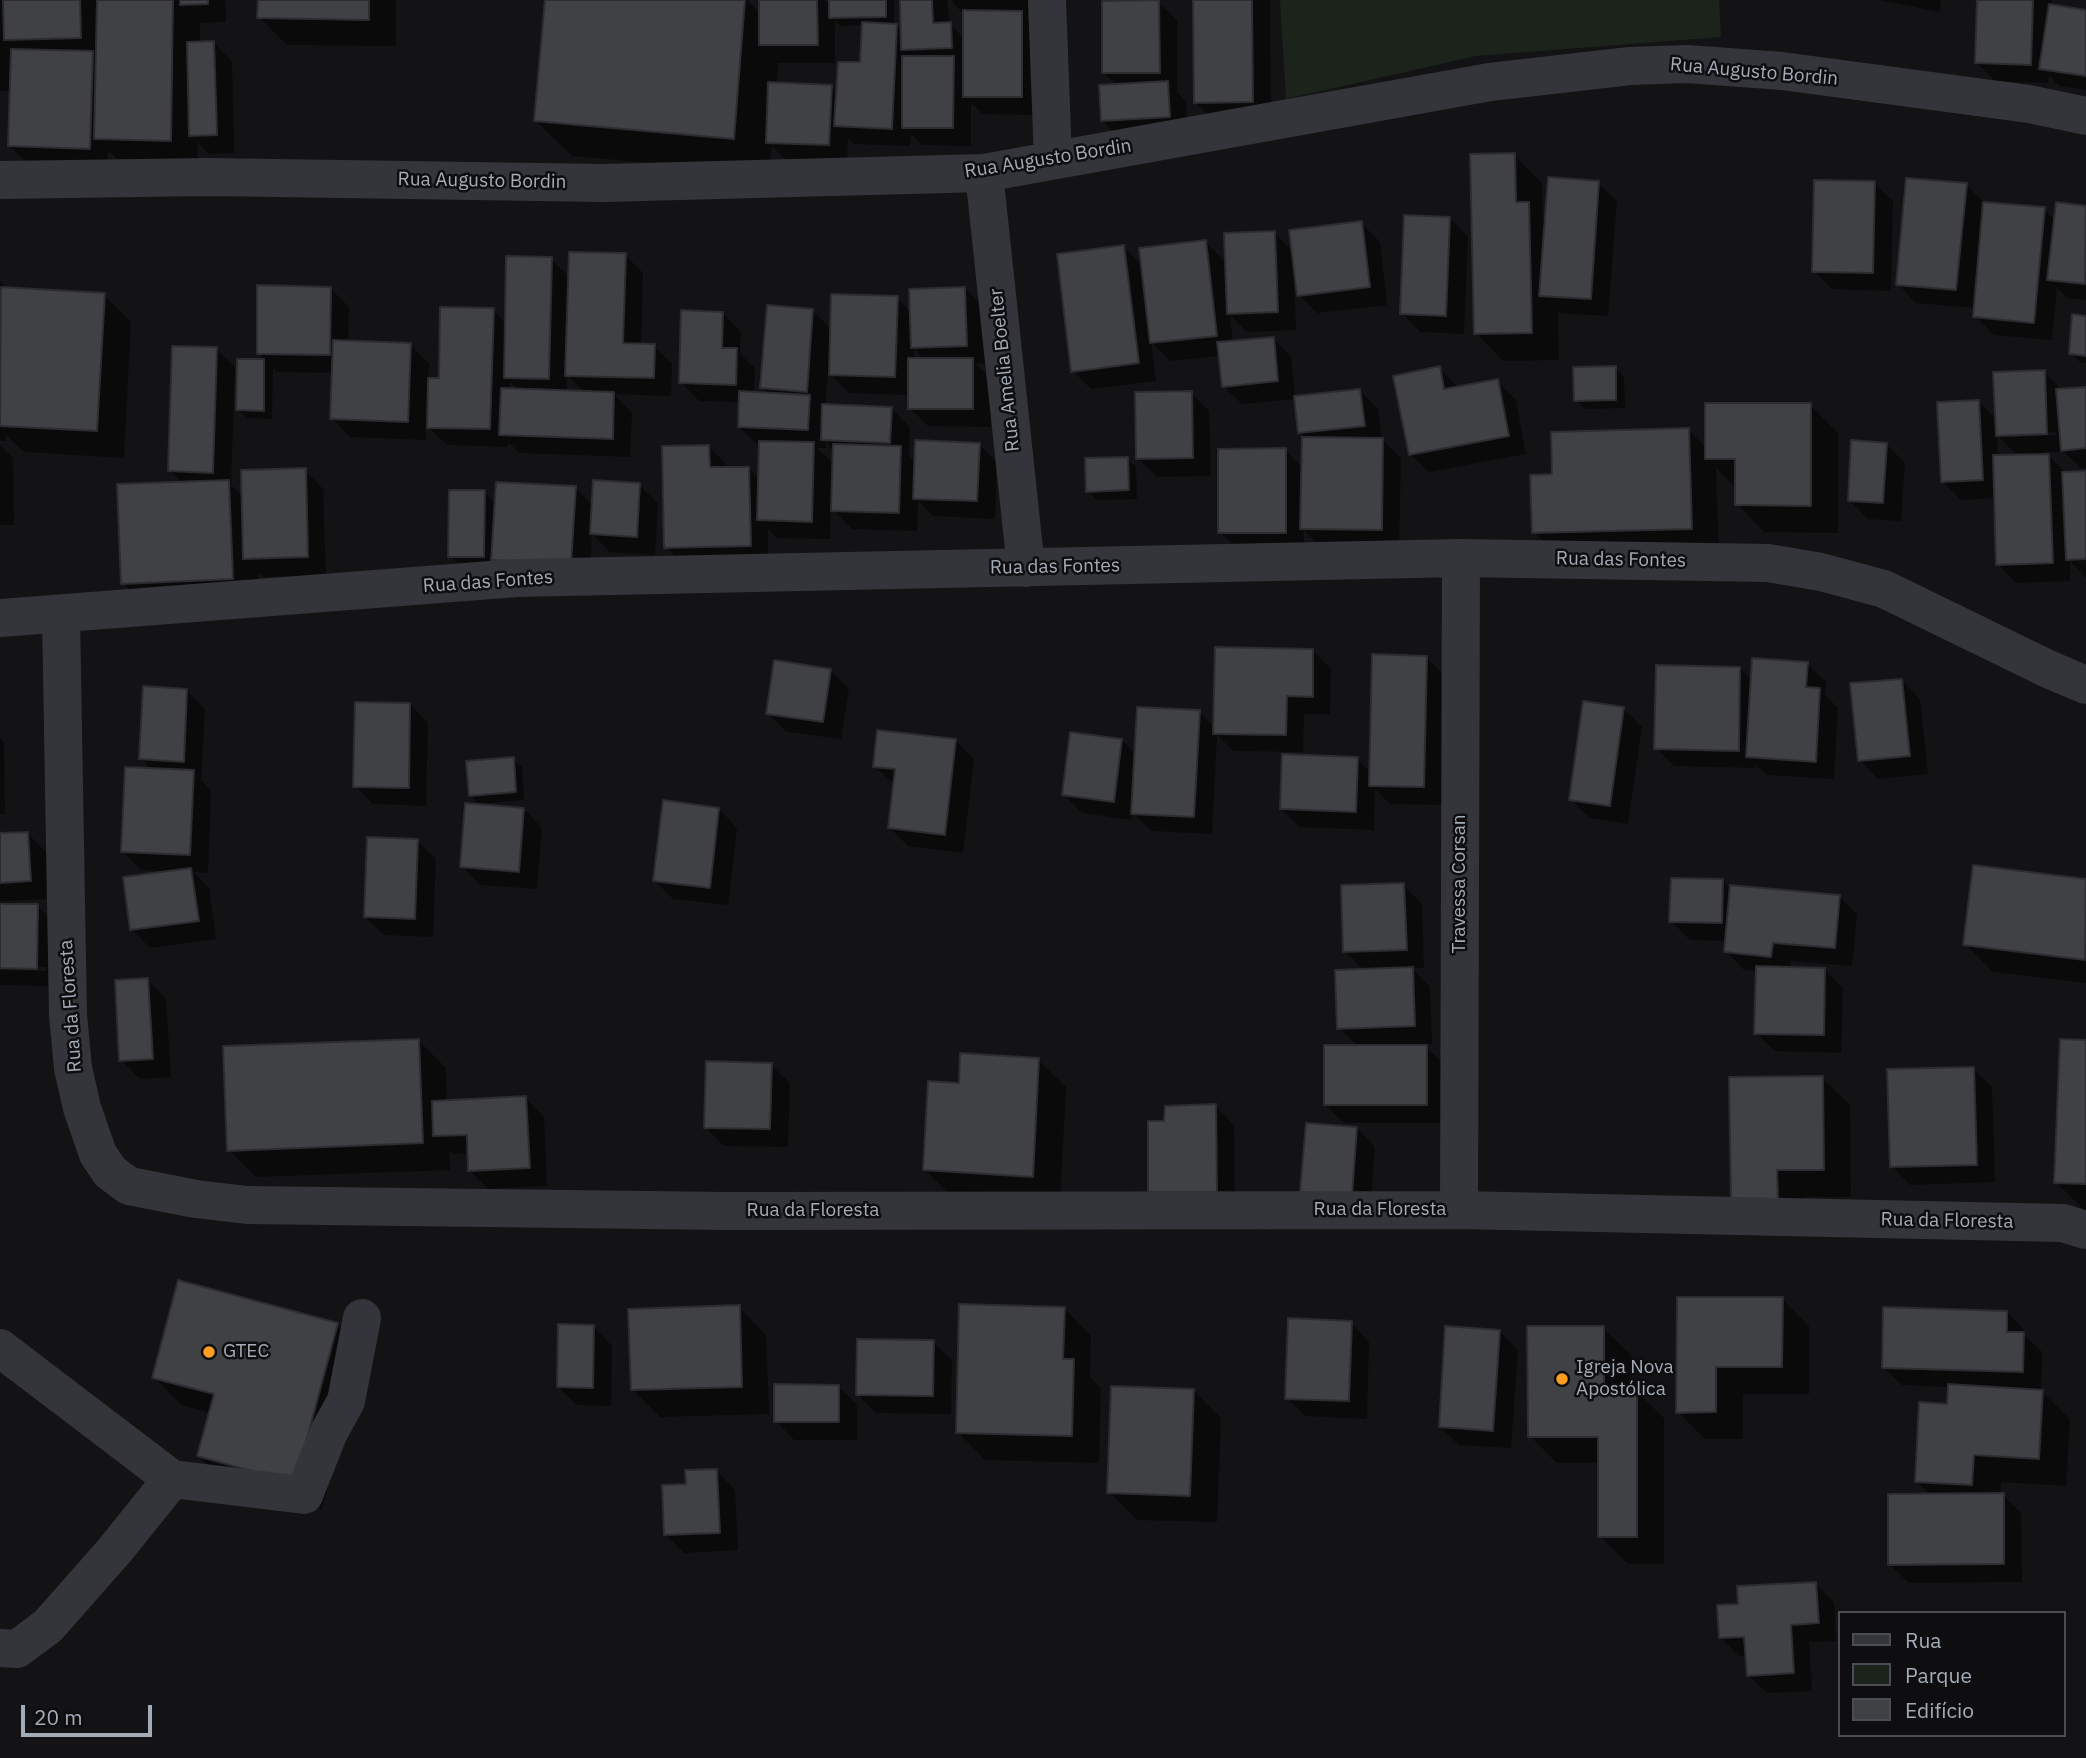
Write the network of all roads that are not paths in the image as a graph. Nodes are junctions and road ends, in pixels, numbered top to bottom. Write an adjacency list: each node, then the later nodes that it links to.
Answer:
1 (1047, 0): 3 (street)
2 (2086, 116): 3 (street, Rua Augusto Bordin)
3 (1053, 160): 4 (street, Rua Augusto Bordin)
4 (984, 173): 5 (street, Rua Augusto Bordin); 7 (street, Rua Amelia Boelter)
5 (0, 180)
6 (1461, 558): 7 (street, Rua das Fontes); 10 (street, Rua das Fontes); 11 (street, Travessa Corsan)
7 (1026, 568): 8 (street, Rua das Fontes)
8 (61, 615): 9 (street, Rua das Fontes); 11 (street, Rua da Floresta)
9 (0, 618)
10 (2086, 685)
11 (1459, 1210): 12 (street, Rua da Floresta)
12 (2086, 1230)
13 (362, 1318): 15 (street)
14 (0, 1348): 15 (street)
15 (172, 1479): 16 (street)
16 (0, 1648)

